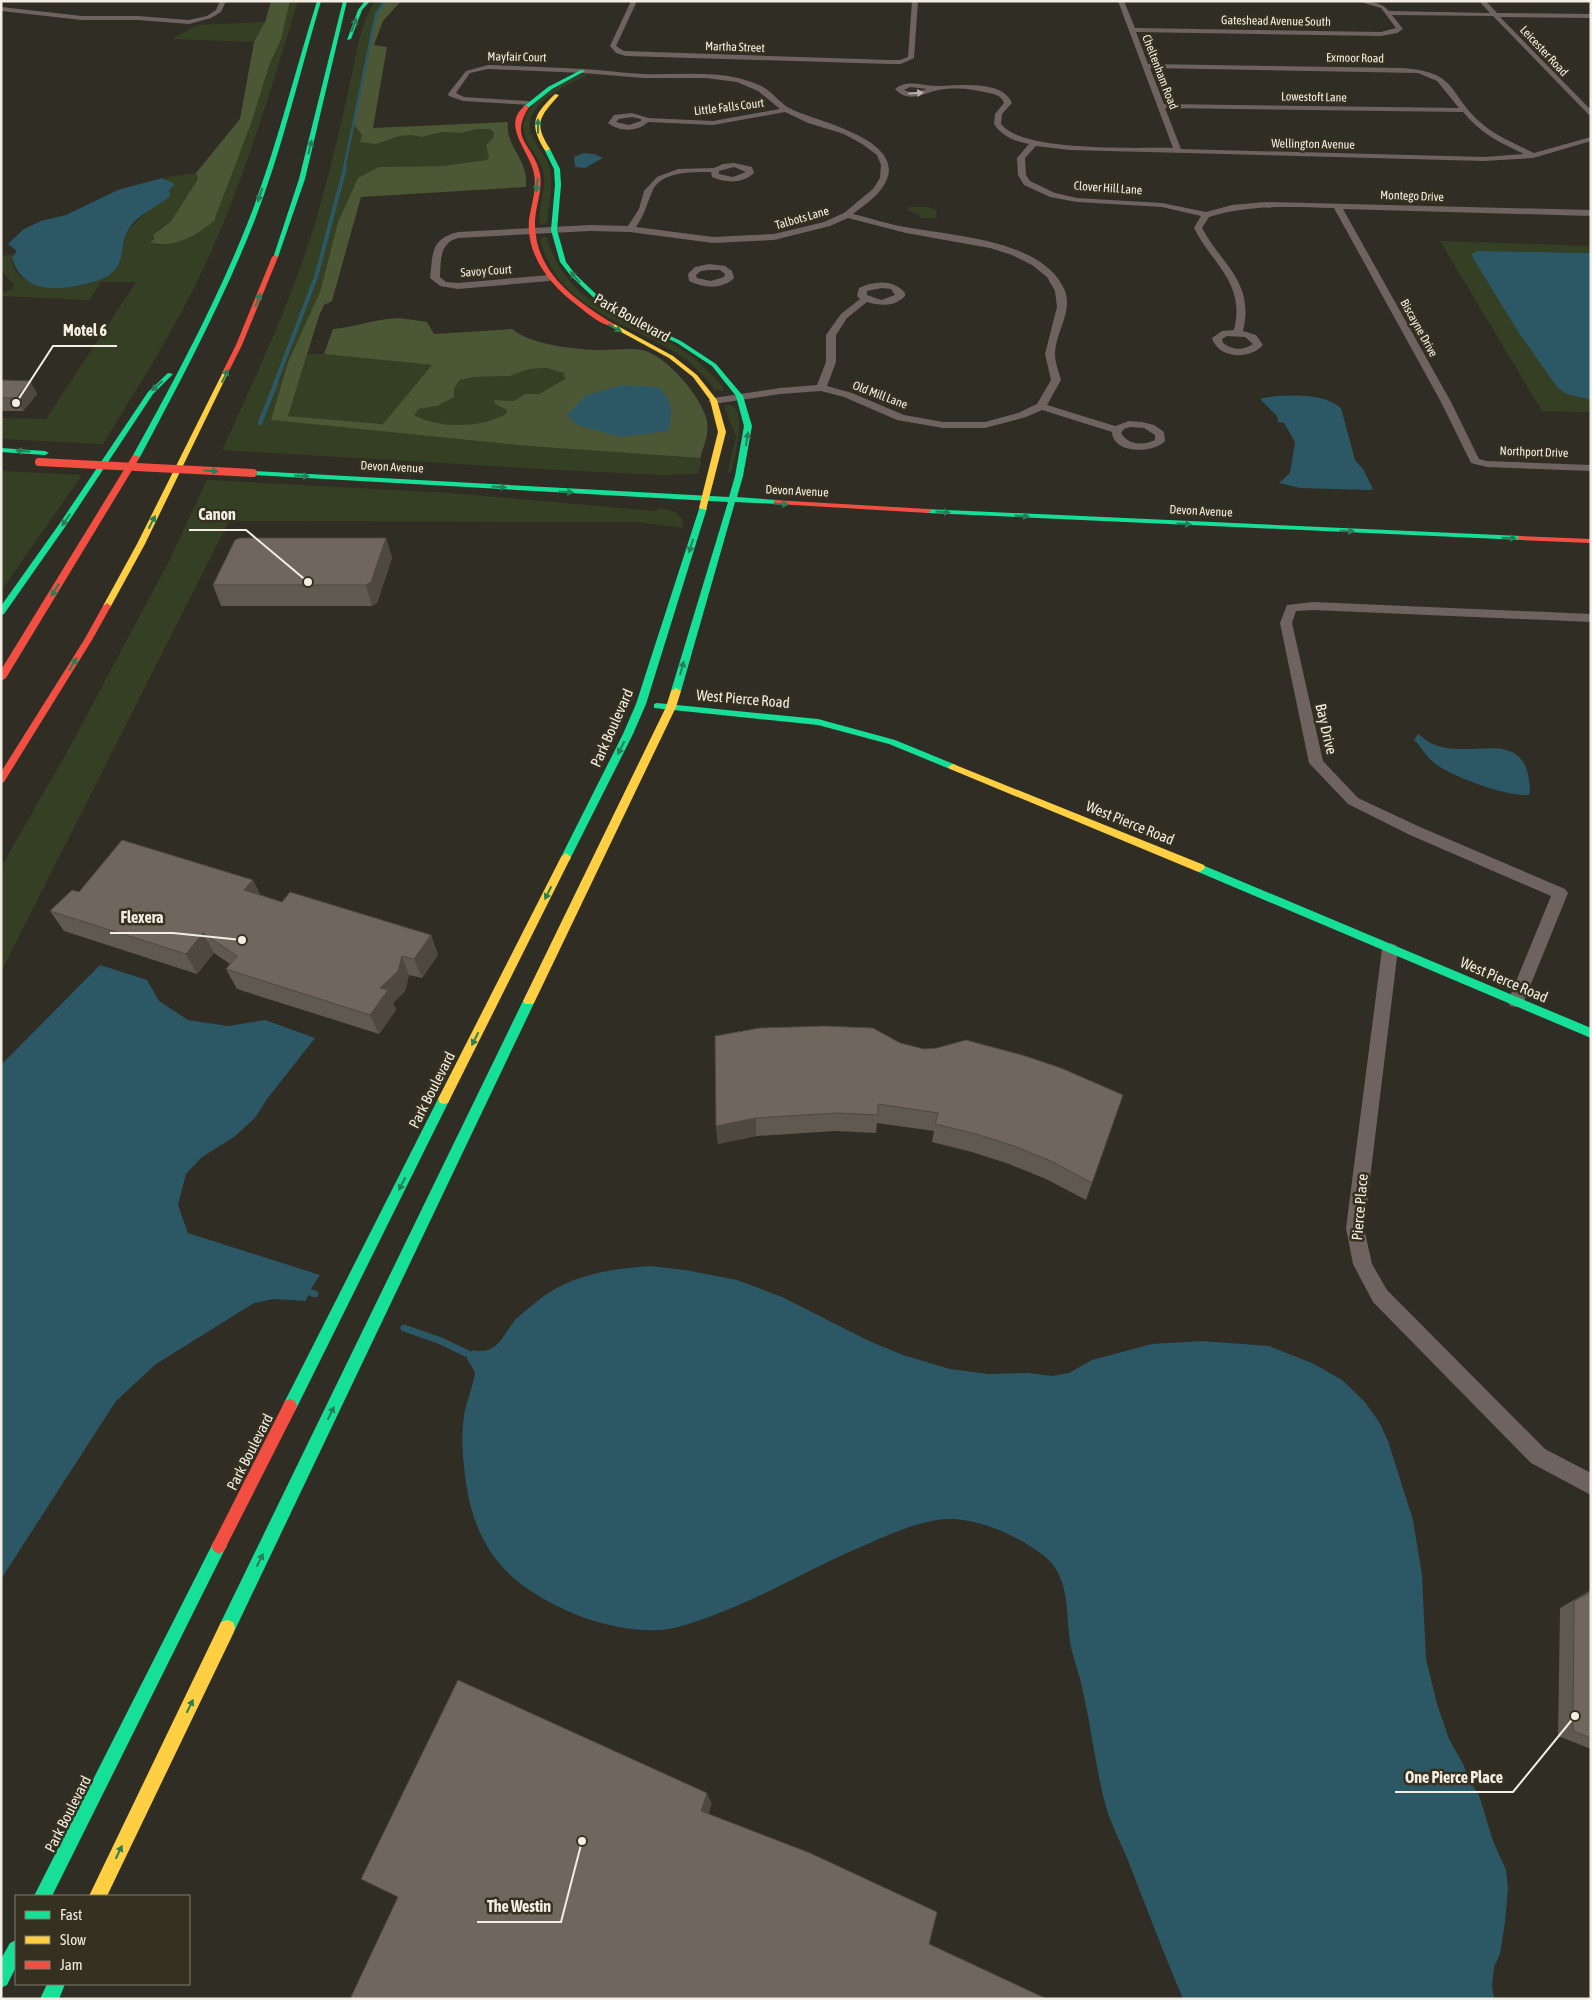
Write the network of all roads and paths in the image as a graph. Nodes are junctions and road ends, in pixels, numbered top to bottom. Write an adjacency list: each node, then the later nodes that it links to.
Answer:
1 (224, 1): 10 (street)
2 (319, 1): 16 (main road)
3 (345, 1): 21 (main road)
4 (368, 1): 21 (main road, one-way to 4)
5 (634, 1): 6 (street, Martha Street)
6 (914, 1)
7 (1121, 1): 15 (street, Cheltenham Road)
8 (1360, 1): 11 (street)
9 (1482, 1): 12 (street, Leicester Road)
10 (1, 9)
11 (1389, 13): 12 (street); 15 (street, Gateshead Avenue South)
12 (1494, 14): 13 (street); 26 (street, Leicester Road)
13 (1591, 16)
14 (301, 20): 16 (main road)
15 (1132, 30): 17 (street, Cheltenham Road)
16 (304, 48): 47 (main road, one-way to 47)
17 (1145, 66): 23 (street, Cheltenham Road); 25 (street, Exmoor Road)
18 (582, 71): 19 (street); 22 (main road); 22 (street, Mayfair Court)
19 (597, 72): 24 (street, Talbots Lane); 40 (main road, Park Boulevard, one-way to 19)
20 (936, 88): 29 (street, Wellington Avenue)
21 (320, 102): 70 (main road, one-way to 21)
22 (528, 103): 41 (main road, Park Boulevard, one-way to 41)
23 (1162, 106): 25 (street, Lowestoft Lane); 32 (street, Cheltenham Road)
24 (786, 110): 27 (street, Little Falls Court); 37 (street, Talbots Lane)
25 (1466, 110): 33 (street, Exmoor Road)
26 (1591, 115)
27 (646, 120)
28 (1591, 139): 30 (street, Wellington Avenue)
29 (1033, 144): 32 (street, Wellington Avenue); 38 (street, Clover Hill Lane)
30 (1576, 144): 31 (street); 33 (street, Wellington Avenue)
31 (1591, 149)
32 (1178, 151): 33 (street, Wellington Avenue)
33 (1533, 156)
34 (715, 170): 39 (street)
35 (1337, 206): 36 (street, Montego Drive); 38 (street, Montego Drive); 56 (street, Biscayne Drive)
36 (1591, 213)
37 (847, 215): 42 (street, Talbots Lane); 51 (street)
38 (1206, 215): 46 (street)
39 (630, 229): 40 (street, Talbots Lane); 42 (street, Talbots Lane)
40 (554, 230): 41 (street, Talbots Lane); 49 (main road, Park Boulevard, one-way to 40)
41 (531, 231): 44 (main road, Park Boulevard); 44 (street, Savoy Court)
42 (713, 240): 43 (street)
43 (710, 260)
44 (549, 278): 50 (main road, Park Boulevard, one-way to 50)
45 (866, 299): 48 (street)
46 (1238, 333)
47 (193, 352): 65 (main road, one-way to 65); 67 (main road, one-way to 67)
48 (821, 388): 49 (street, Old Mill Lane); 51 (street, Old Mill Lane)
49 (739, 396): 50 (street, Old Mill Lane); 60 (main road, Park Boulevard, one-way to 49)
50 (713, 401): 60 (main road, Park Boulevard)
51 (1041, 406): 52 (street)
52 (1117, 430)
53 (1, 450): 54 (main road, Devon Avenue, one-way to 53)
54 (42, 457): 55 (main road, Devon Avenue); 57 (main road, Devon Avenue)
55 (1, 460)
56 (1478, 463): 58 (street, Northport Drive)
57 (255, 468): 59 (main road, Devon Avenue); 62 (main road, Devon Avenue, one-way to 62)
58 (1591, 468)
59 (559, 478)
60 (718, 486): 61 (main road, Devon Avenue); 62 (main road, Park Boulevard); 63 (main road, Park Boulevard)
61 (748, 488)
62 (705, 500): 63 (main road, Devon Avenue); 68 (main road, Park Boulevard, one-way to 68)
63 (732, 501): 64 (main road, Devon Avenue, one-way to 64); 69 (main road, Park Boulevard, one-way to 63)
64 (1591, 541)
65 (1, 612)
66 (1591, 618): 72 (street, Bay Drive)
67 (1, 678)
68 (641, 704): 69 (main road, West Pierce Road); 75 (main road, Park Boulevard, one-way to 75)
69 (671, 708): 71 (main road, West Pierce Road); 76 (main road, Park Boulevard, one-way to 69)
70 (3, 785)
71 (1390, 949): 72 (main road, West Pierce Road); 74 (street, Pierce Place)
72 (1516, 1001): 73 (main road, West Pierce Road)
73 (1591, 1033)
74 (1591, 1485)
75 (44, 1895)
76 (98, 1895)
77 (15, 1951): 78 (main road)
78 (1, 1979)
79 (56, 1985): 80 (main road)
80 (49, 1999)

